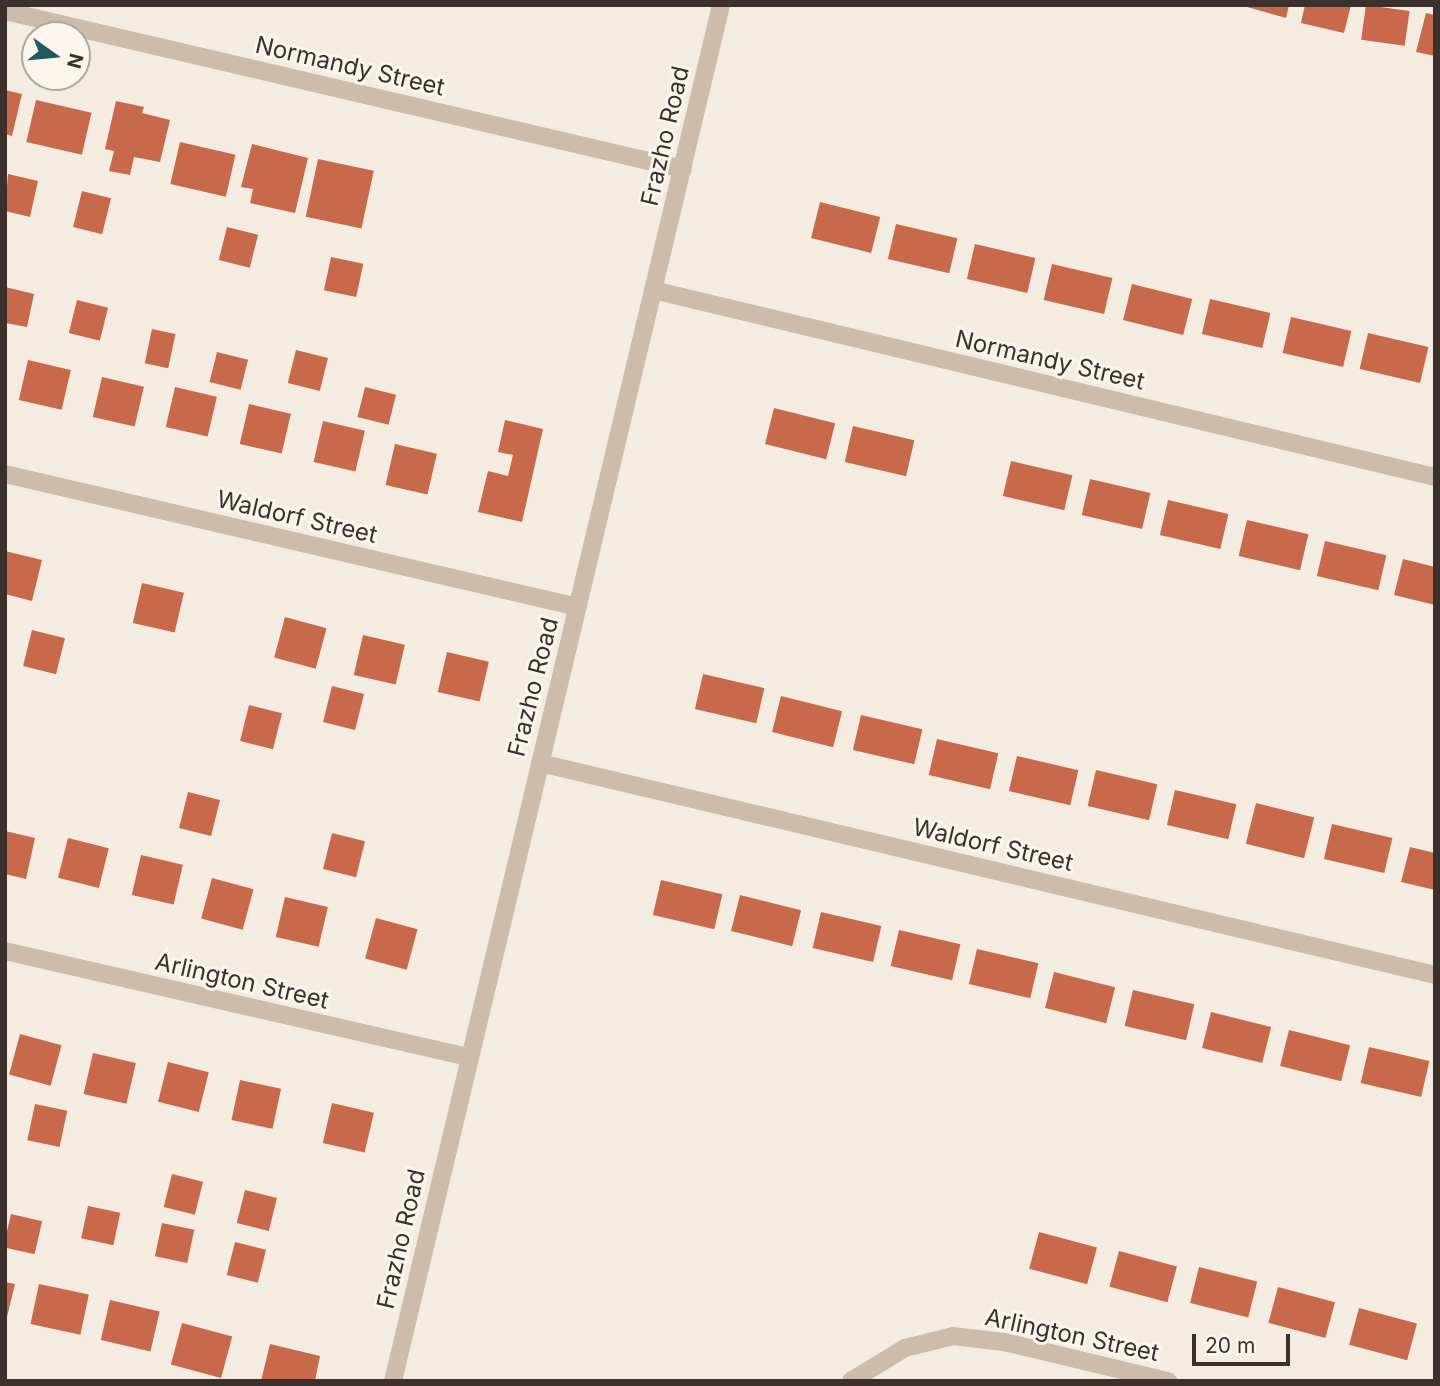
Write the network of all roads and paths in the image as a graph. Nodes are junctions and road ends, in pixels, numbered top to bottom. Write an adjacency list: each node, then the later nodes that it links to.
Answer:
1 (721, 5): 3 (street, Frazho Road)
2 (5, 11): 3 (street, Normandy Street)
3 (683, 169): 4 (street, Frazho Road)
4 (653, 290): 6 (street, Normandy Street); 7 (street, Frazho Road)
5 (5, 474): 7 (street, Waldorf Street)
6 (1435, 477)
7 (578, 607): 8 (street, Frazho Road)
8 (540, 762): 10 (street, Waldorf Street); 11 (street, Frazho Road)
9 (5, 951): 11 (street, Arlington Street)
10 (1435, 975)
11 (467, 1057): 13 (street, Frazho Road)
12 (870, 1373): 14 (street, Arlington Street); 15 (street, Arlington Street)
13 (397, 1380)
14 (851, 1381)
15 (1168, 1381)

